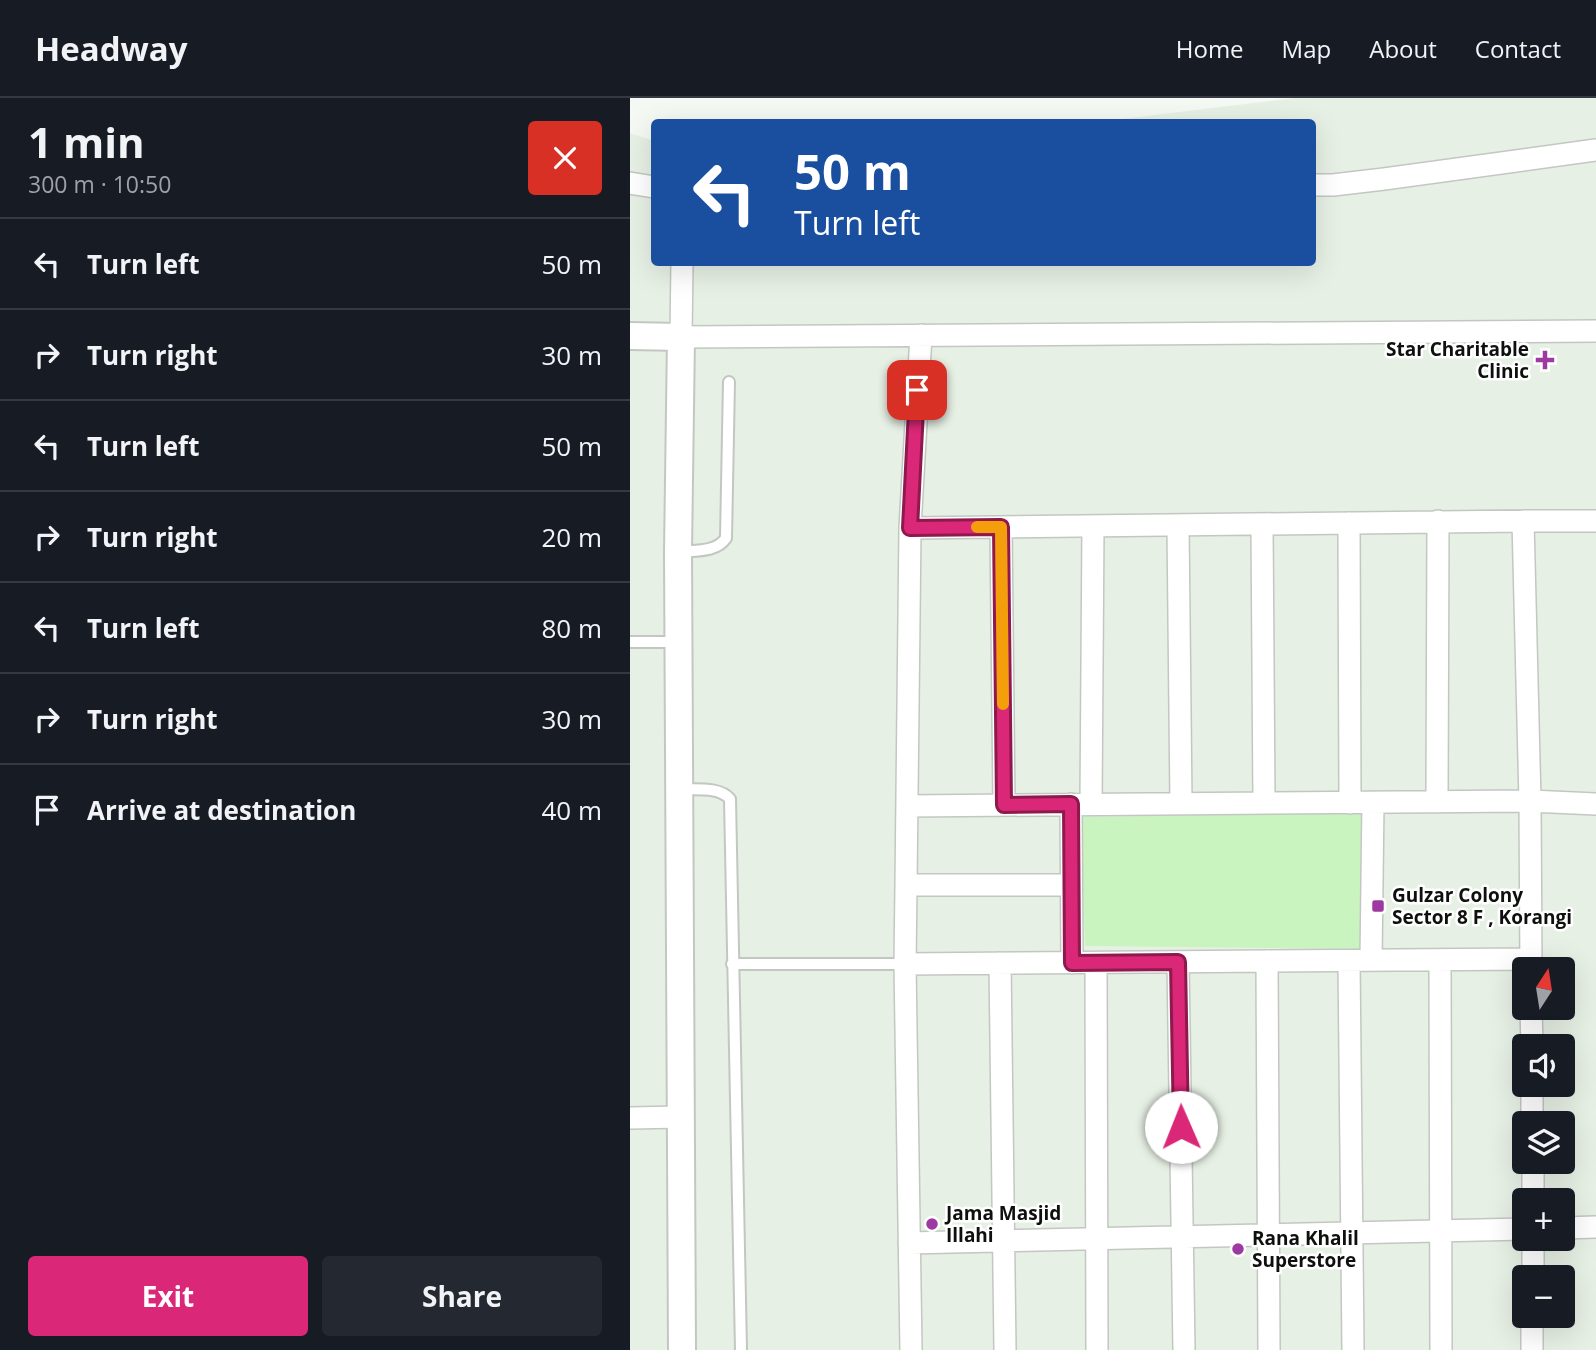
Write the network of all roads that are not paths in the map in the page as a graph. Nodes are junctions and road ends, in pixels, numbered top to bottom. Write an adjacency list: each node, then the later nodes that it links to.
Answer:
1 (1596, 150): 3 (street)
2 (630, 183): 4 (street)
3 (1316, 185)
4 (651, 186)
5 (682, 266): 9 (street)
6 (1596, 331): 7 (street)
7 (920, 335): 9 (street); 19 (street)
8 (630, 336): 9 (street)
9 (681, 337): 20 (street)
10 (730, 382): 20 (lane)
11 (1523, 520): 12 (street); 13 (street); 25 (street)
12 (1596, 521)
13 (1437, 522): 14 (street); 24 (street)
14 (1349, 523): 15 (street); 27 (street)
15 (1262, 524): 16 (street); 26 (street)
16 (1178, 525): 17 (street); 30 (street)
17 (1093, 526): 18 (street); 29 (street)
18 (1001, 527): 19 (street); 32 (street)
19 (910, 528): 33 (street)
20 (678, 552): 22 (street)
21 (630, 642): 22 (lane)
22 (678, 642): 23 (street)
23 (679, 789): 46 (lane); 48 (street)
24 (1437, 802): 25 (street); 28 (street)
25 (1530, 802): 31 (street); 36 (street)
26 (1264, 803): 27 (street); 30 (street)
27 (1350, 803): 28 (street)
28 (1373, 803): 37 (street)
29 (1081, 804): 30 (street); 32 (street); 35 (street)
30 (1181, 804)
31 (1596, 804)
32 (1004, 805): 33 (street)
33 (907, 806): 34 (street)
34 (906, 885): 35 (street); 47 (street)
35 (1072, 885): 43 (street)
36 (1531, 957)
37 (1371, 960): 38 (street); 40 (street)
38 (1440, 960): 45 (street); 53 (street)
39 (1267, 961): 40 (street); 41 (street); 55 (street)
40 (1349, 961): 54 (street)
41 (1178, 962): 44 (street); 56 (street)
42 (1000, 963): 43 (street); 47 (street); 58 (street)
43 (1072, 963): 44 (street)
44 (1096, 963): 57 (street)
45 (1512, 963)
46 (732, 964): 47 (lane); 62 (lane)
47 (905, 964): 59 (street)
48 (681, 1117): 49 (street); 61 (street)
49 (630, 1118)
50 (1596, 1227): 51 (street)
51 (1575, 1228)
52 (1512, 1229): 53 (street)
53 (1440, 1231): 54 (street); 69 (street)
54 (1352, 1233): 55 (street); 68 (street)
55 (1269, 1234): 56 (street); 67 (street)
56 (1182, 1237): 57 (street); 66 (street)
57 (1097, 1239): 58 (street); 65 (street)
58 (1004, 1241): 59 (street); 64 (street)
59 (909, 1243): 63 (street)
60 (1532, 1328): 70 (street)
61 (682, 1350)
62 (741, 1350)
63 (911, 1350)
64 (1005, 1350)
65 (1097, 1350)
66 (1184, 1350)
67 (1269, 1350)
68 (1353, 1350)
69 (1441, 1350)
70 (1532, 1350)

